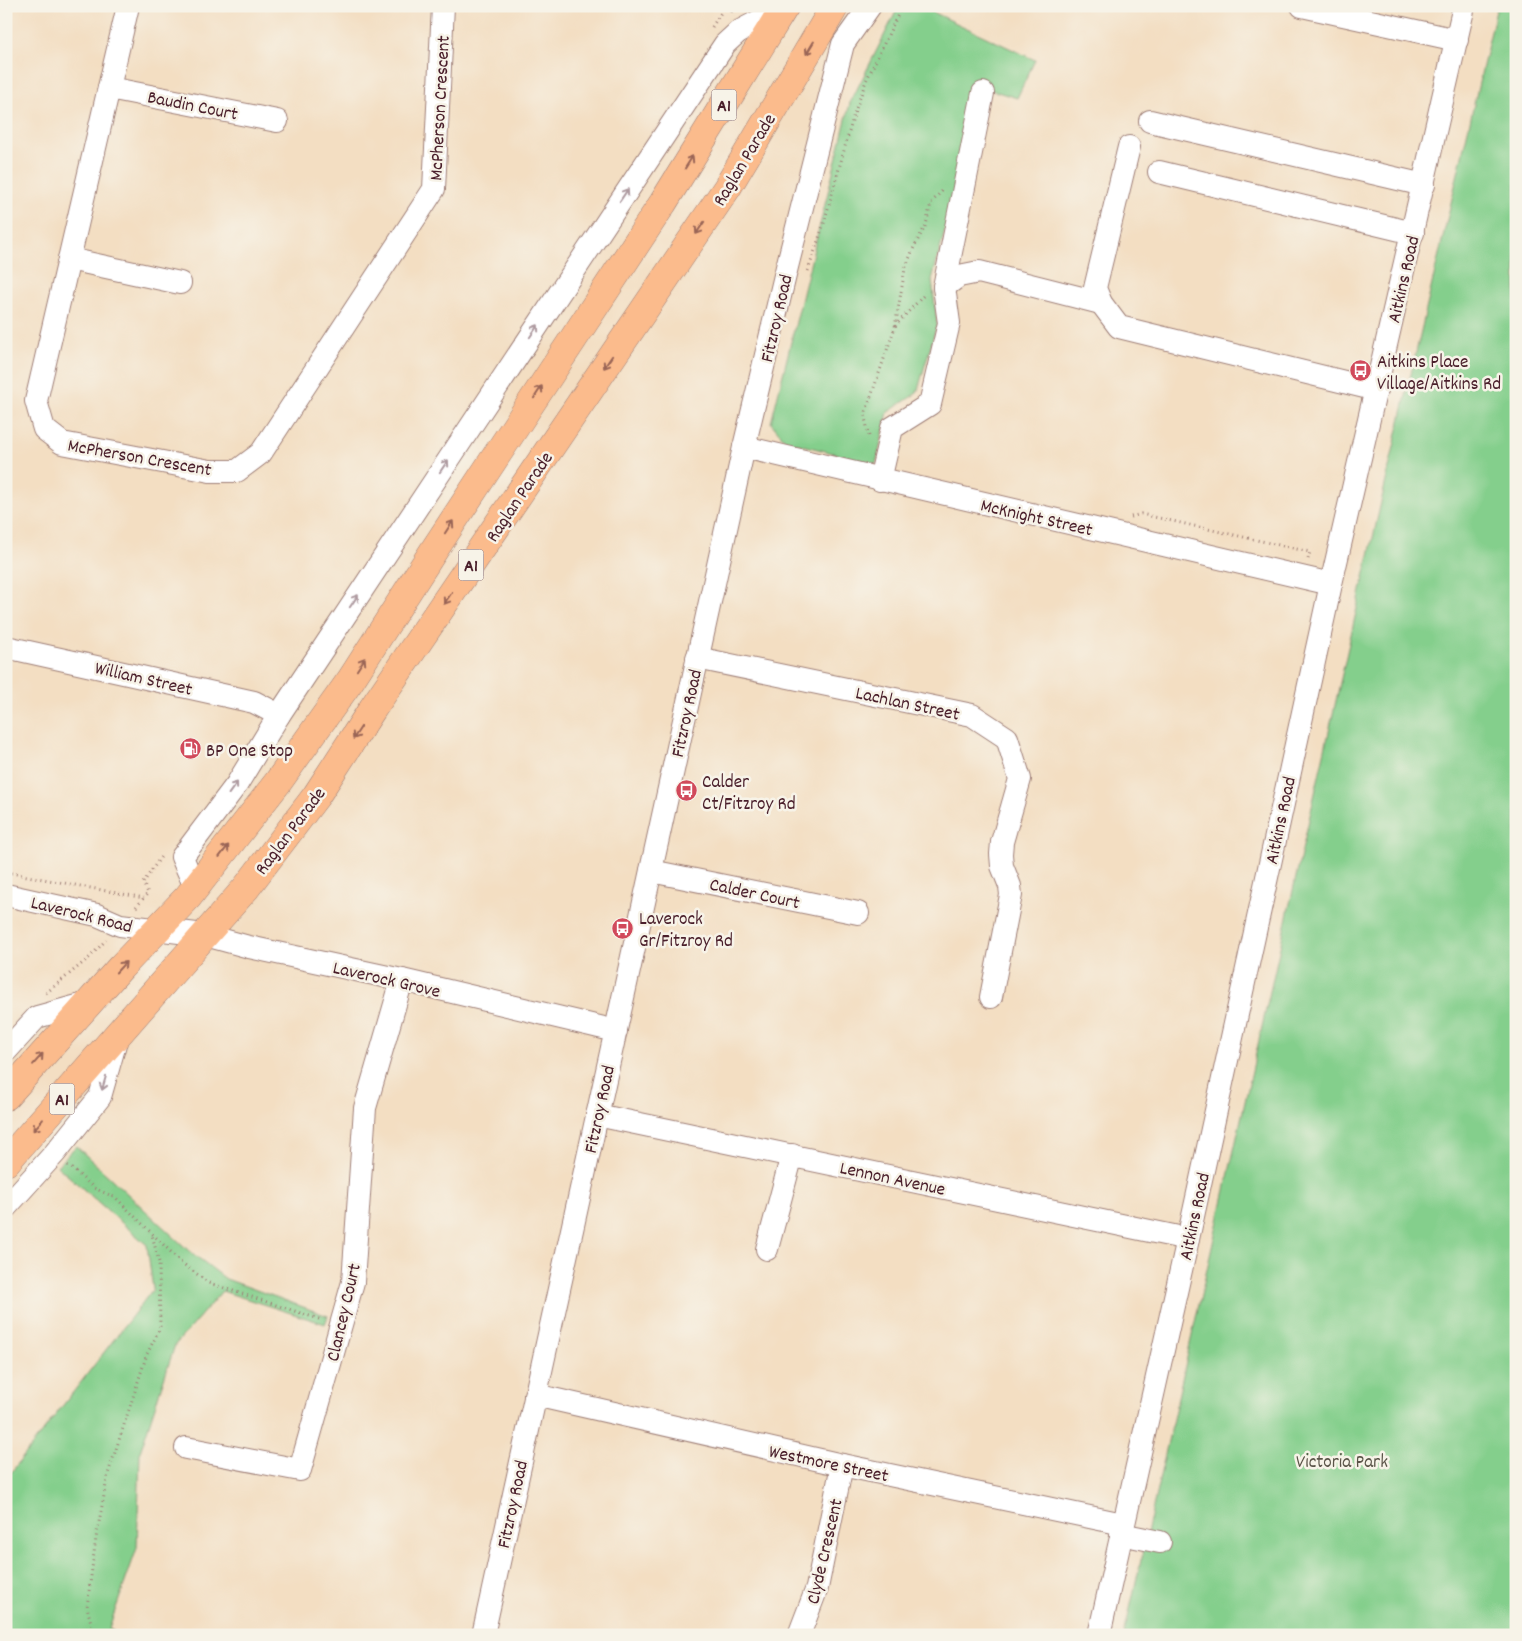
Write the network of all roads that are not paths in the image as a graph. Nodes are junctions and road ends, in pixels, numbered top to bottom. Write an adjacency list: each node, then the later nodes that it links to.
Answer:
1 (128, 6): 9 (street, McPherson Crescent)
2 (444, 6): 17 (street, McPherson Crescent)
3 (785, 6): 27 (street, Raglan Parade, one-way to 3); 29 (highway, Raglan Parade / A1, one-way to 3)
4 (834, 6): 33 (highway, Raglan Parade / A1, one-way to 33)
5 (870, 6): 22 (street, Fitzroy Road)
6 (1302, 6): 8 (street)
7 (1464, 6): 8 (street, Aitkins Road)
8 (1457, 40): 15 (street, Aitkins Road)
9 (109, 88): 11 (street, Baudin Court); 17 (street, McPherson Crescent)
10 (983, 92): 19 (street)
11 (278, 121)
12 (1150, 121): 15 (street)
13 (1129, 147): 20 (street)
14 (1159, 172): 16 (street)
15 (1424, 185): 16 (street, Aitkins Road)
16 (1413, 233): 21 (street, Aitkins Road)
17 (69, 259): 18 (street)
18 (180, 283)
19 (944, 287): 20 (street); 23 (street)
20 (1102, 303): 21 (street)
21 (1377, 390): 24 (street, Aitkins Road)
22 (744, 448): 23 (street, McKnight Street); 26 (street, Fitzroy Road)
23 (880, 480): 24 (street, McKnight Street)
24 (1331, 584): 45 (street, Aitkins Road)
25 (6, 647): 27 (street, William Street)
26 (697, 658): 28 (street, Fitzroy Road); 35 (street, Lachlan Street)
27 (279, 715): 29 (street, Raglan Parade, one-way to 27)
28 (651, 871): 31 (street, Calder Court); 37 (street, Fitzroy Road)
29 (196, 887): 32 (highway, Raglan Parade / A1)
30 (6, 895): 32 (street, Laverock Road)
31 (858, 913)
32 (158, 928): 33 (street, Laverock Grove); 36 (highway, Raglan Parade / A1, one-way to 32)
33 (205, 935): 34 (street, Laverock Grove); 38 (highway, Raglan Parade / A1)
34 (402, 980): 37 (street, Laverock Grove); 48 (street, Clancey Court)
35 (991, 997)
36 (88, 1003): 39 (street); 40 (highway, Raglan Parade / A1, one-way to 36)
37 (616, 1031): 41 (street, Fitzroy Road)
38 (117, 1036): 43 (highway, Raglan Parade / A1, one-way to 43); 44 (street, Raglan Parade, one-way to 44)
39 (6, 1051)
40 (6, 1096)
41 (597, 1114): 42 (street, Lennon Avenue); 47 (street, Fitzroy Road)
42 (792, 1155): 45 (street, Lennon Avenue); 46 (street)
43 (6, 1162)
44 (6, 1207)
45 (1188, 1239): 50 (street, Aitkins Road)
46 (768, 1249)
47 (535, 1395): 49 (street, Westmore Street); 52 (street, Fitzroy Road)
48 (186, 1448)
49 (842, 1465): 50 (street, Westmore Street); 53 (street, Clyde Crescent)
50 (1122, 1529): 51 (street, Westmore Street); 54 (street, Aitkins Road)
51 (1160, 1542)
52 (483, 1635)
53 (799, 1635)
54 (1099, 1635)

